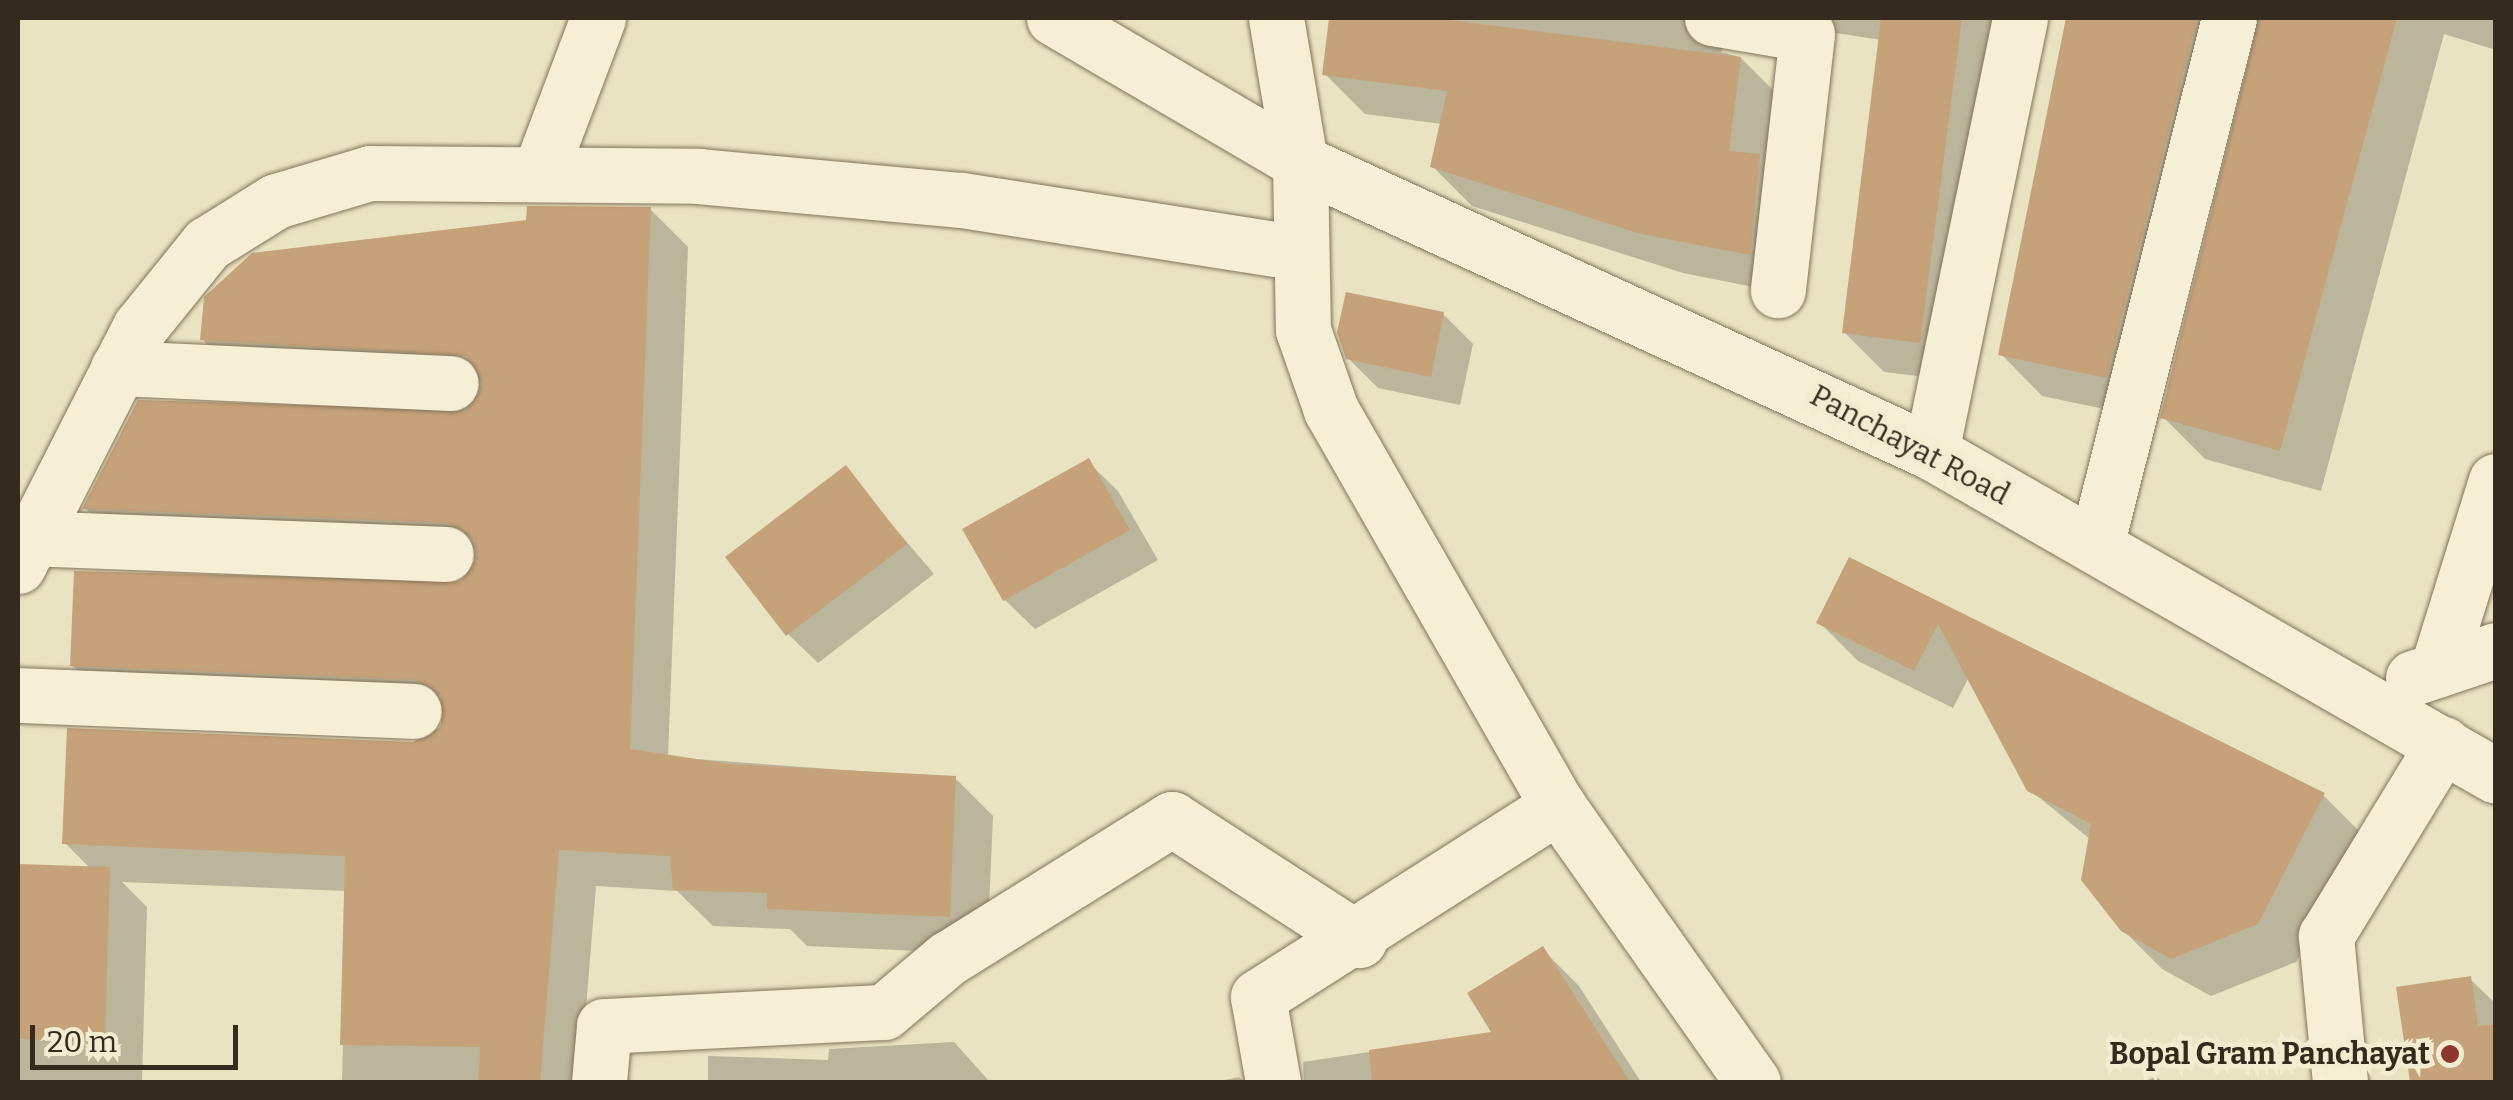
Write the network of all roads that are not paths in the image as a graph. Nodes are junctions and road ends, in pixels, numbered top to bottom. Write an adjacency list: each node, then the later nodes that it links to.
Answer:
1 (598, 18): 8 (street)
2 (1054, 18): 7 (street, Panchayat Road)
3 (1276, 18): 7 (street)
4 (1712, 18): 10 (street)
5 (2020, 18): 13 (street)
6 (2229, 18): 15 (street)
7 (1300, 162): 9 (street); 13 (street, Panchayat Road)
8 (541, 168): 9 (street); 11 (street)
9 (1302, 253): 25 (street)
10 (1778, 290)
11 (118, 368): 12 (street); 16 (street)
12 (450, 383)
13 (1931, 452): 15 (street, Panchayat Road)
14 (2496, 482): 19 (street)
15 (2096, 546): 21 (street, Panchayat Road)
16 (23, 552): 17 (street)
17 (446, 554)
18 (2496, 650): 19 (street)
19 (2437, 670): 21 (street)
20 (18, 695): 22 (street)
21 (2361, 695): 23 (street, Panchayat Road)
22 (414, 711)
23 (2443, 744): 24 (street, Panchayat Road); 30 (street)
24 (2496, 776)
25 (1558, 806): 26 (street); 29 (street)
26 (1359, 940): 27 (street); 28 (street)
27 (599, 1082)
28 (1273, 1082)
29 (1754, 1082)
30 (2340, 1082)

